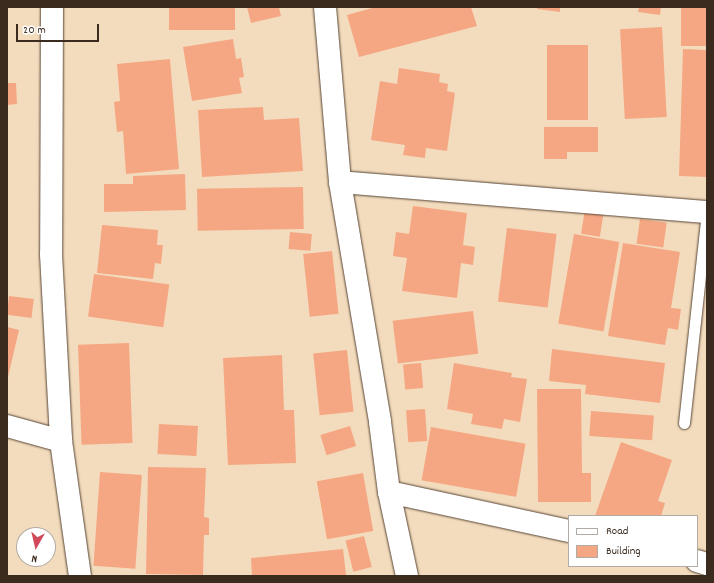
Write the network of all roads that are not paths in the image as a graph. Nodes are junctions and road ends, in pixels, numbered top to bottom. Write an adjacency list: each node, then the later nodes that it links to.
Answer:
1 (52, 7): 7 (street)
2 (325, 7): 3 (street)
3 (340, 182): 4 (street); 8 (street)
4 (707, 212): 5 (lane)
5 (684, 423)
6 (7, 426): 7 (street)
7 (61, 441): 10 (street)
8 (389, 492): 9 (street); 11 (street)
9 (568, 531)
10 (80, 576)
11 (407, 576)

